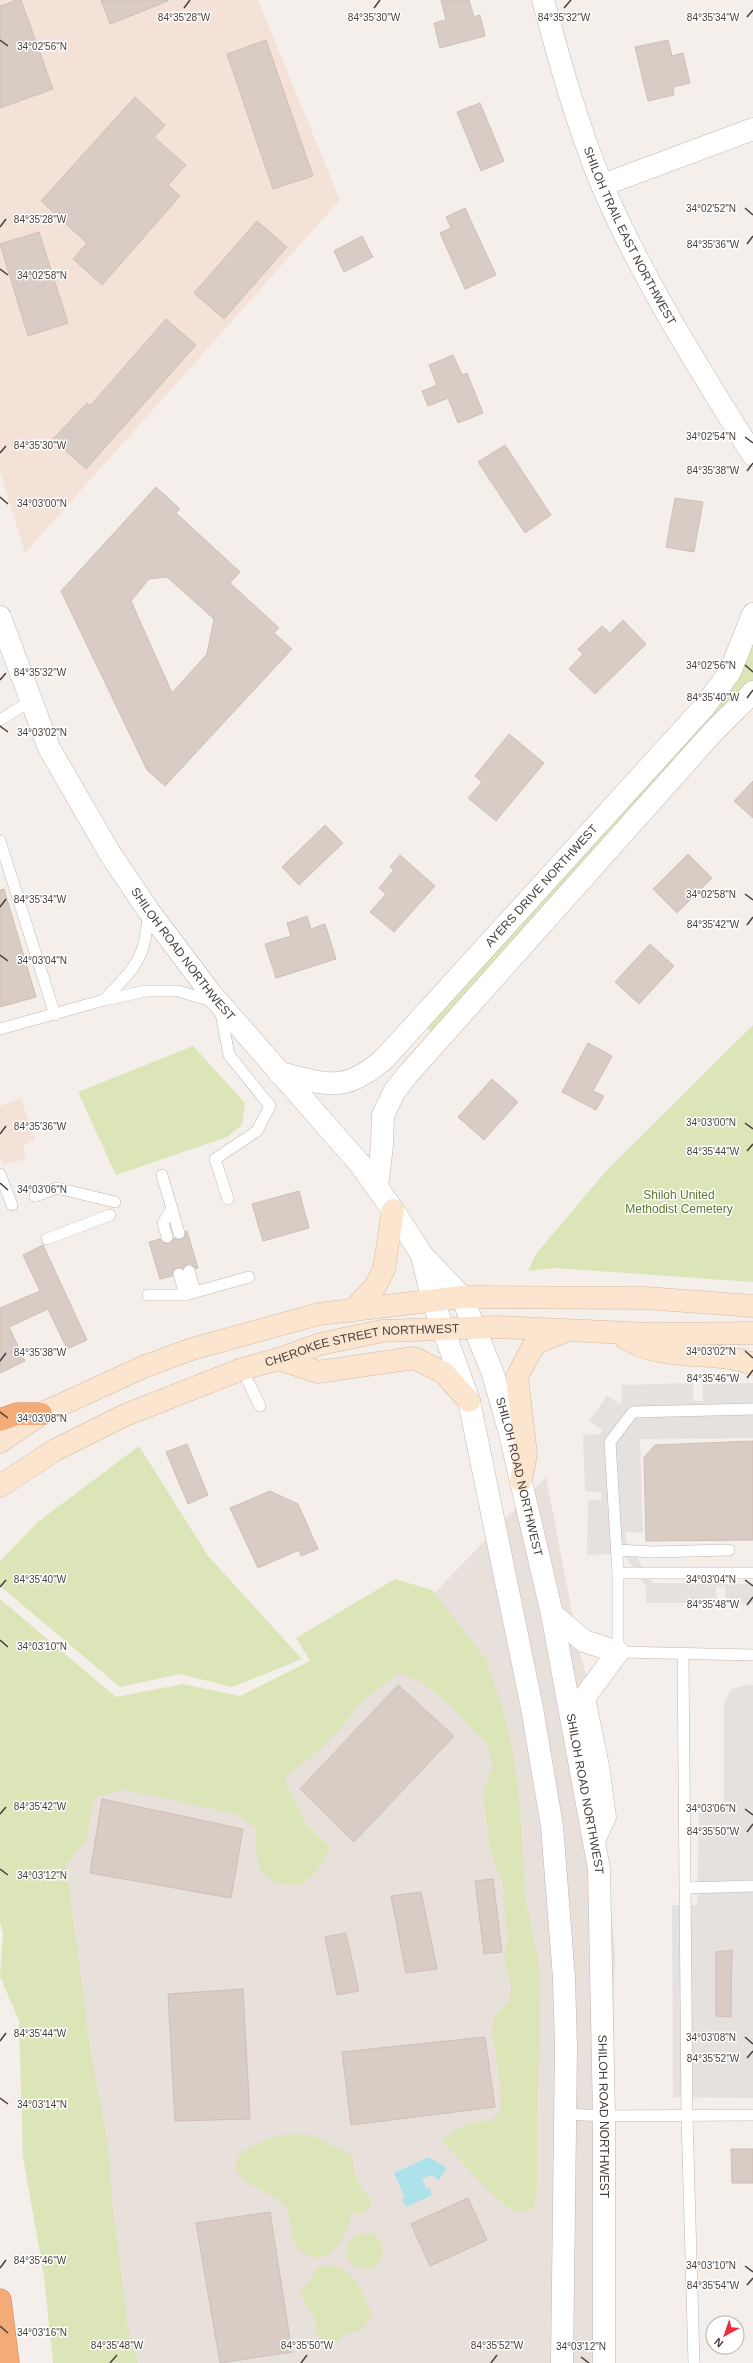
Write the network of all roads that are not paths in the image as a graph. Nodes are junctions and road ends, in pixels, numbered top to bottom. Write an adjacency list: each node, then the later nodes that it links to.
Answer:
1 (543, 0): 3 (street, SHILOH TRAIL EAST NORTHWEST)
2 (753, 129): 3 (street)
3 (603, 185): 4 (street, SHILOH TRAIL EAST NORTHWEST)
4 (753, 455)
5 (753, 614): 16 (street, AYERS DRIVE NORTHWEST)
6 (0, 617): 8 (street, SHILOH ROAD NORTHWEST)
7 (753, 692): 19 (street, AYERS DRIVE NORTHWEST)
8 (31, 701): 9 (lane); 11 (street, SHILOH ROAD NORTHWEST)
9 (0, 720)
10 (0, 841): 14 (lane)
11 (148, 910): 12 (lane); 13 (street, SHILOH ROAD NORTHWEST)
12 (104, 1000): 13 (lane); 14 (lane)
13 (219, 1004): 16 (street, SHILOH ROAD NORTHWEST); 21 (lane)
14 (55, 1015): 15 (lane)
15 (0, 1029)
16 (280, 1072): 19 (street, SHILOH ROAD NORTHWEST)
17 (0, 1174): 23 (lane)
18 (162, 1175): 24 (lane)
19 (377, 1187): 25 (street, SHILOH ROAD NORTHWEST)
20 (35, 1196): 22 (lane)
21 (228, 1199)
22 (115, 1202)
23 (12, 1205)
24 (172, 1208): 27 (lane); 28 (lane)
25 (393, 1210): 30 (street, SHILOH ROAD NORTHWEST); 38 (main road)
26 (110, 1215): 29 (lane)
27 (179, 1233)
28 (167, 1237)
29 (47, 1239)
30 (422, 1255): 35 (street, SHILOH ROAD NORTHWEST); 36 (street, SHILOH ROAD NORTHWEST)
31 (184, 1272): 33 (lane)
32 (249, 1277): 33 (lane)
33 (190, 1294): 34 (lane)
34 (148, 1295)
35 (462, 1297): 36 (main road); 37 (main road); 39 (street, SHILOH ROAD NORTHWEST)
36 (433, 1301): 38 (main road); 40 (street, SHILOH ROAD NORTHWEST)
37 (753, 1306)
38 (352, 1311): 50 (main road)
39 (474, 1327): 40 (main road, CHEROKEE STREET NORTHWEST); 41 (main road, CHEROKEE STREET NORTHWEST); 53 (street, SHILOH ROAD NORTHWEST)
40 (443, 1328): 44 (main road, CHEROKEE STREET NORTHWEST); 47 (street, SHILOH ROAD NORTHWEST)
41 (569, 1331): 42 (main road, CHEROKEE STREET NORTHWEST); 53 (main road)
42 (614, 1332): 43 (main road, CHEROKEE STREET NORTHWEST); 45 (main road)
43 (753, 1333)
44 (279, 1359): 46 (main road, CHEROKEE STREET NORTHWEST); 47 (main road)
45 (753, 1364)
46 (242, 1369): 48 (lane); 54 (main road, CHEROKEE STREET NORTHWEST)
47 (469, 1401): 66 (street, SHILOH ROAD NORTHWEST)
48 (260, 1406)
49 (753, 1409): 55 (lane)
50 (41, 1414): 51 (highway); 52 (main road)
51 (0, 1420)
52 (0, 1442)
53 (521, 1480): 59 (street, SHILOH ROAD NORTHWEST)
54 (0, 1486)
55 (617, 1550): 56 (lane); 57 (lane)
56 (729, 1550)
57 (618, 1573): 58 (lane); 60 (lane)
58 (753, 1573)
59 (552, 1614): 60 (street); 63 (street, SHILOH ROAD NORTHWEST)
60 (618, 1652): 61 (lane); 63 (street)
61 (683, 1654): 62 (lane); 65 (lane)
62 (753, 1655)
63 (594, 1840): 68 (street, SHILOH ROAD NORTHWEST)
64 (753, 1886): 65 (lane)
65 (686, 1888): 69 (lane)
66 (566, 2114): 68 (lane); 73 (street, SHILOH ROAD NORTHWEST)
67 (753, 2115): 69 (lane)
68 (604, 2116): 69 (lane); 75 (street, SHILOH ROAD NORTHWEST)
69 (687, 2116): 76 (lane)
70 (0, 2300): 71 (highway)
71 (8, 2363)
72 (558, 2363): 73 (street)
73 (562, 2363): 74 (street)
74 (576, 2363)
75 (604, 2363)
76 (694, 2363)

